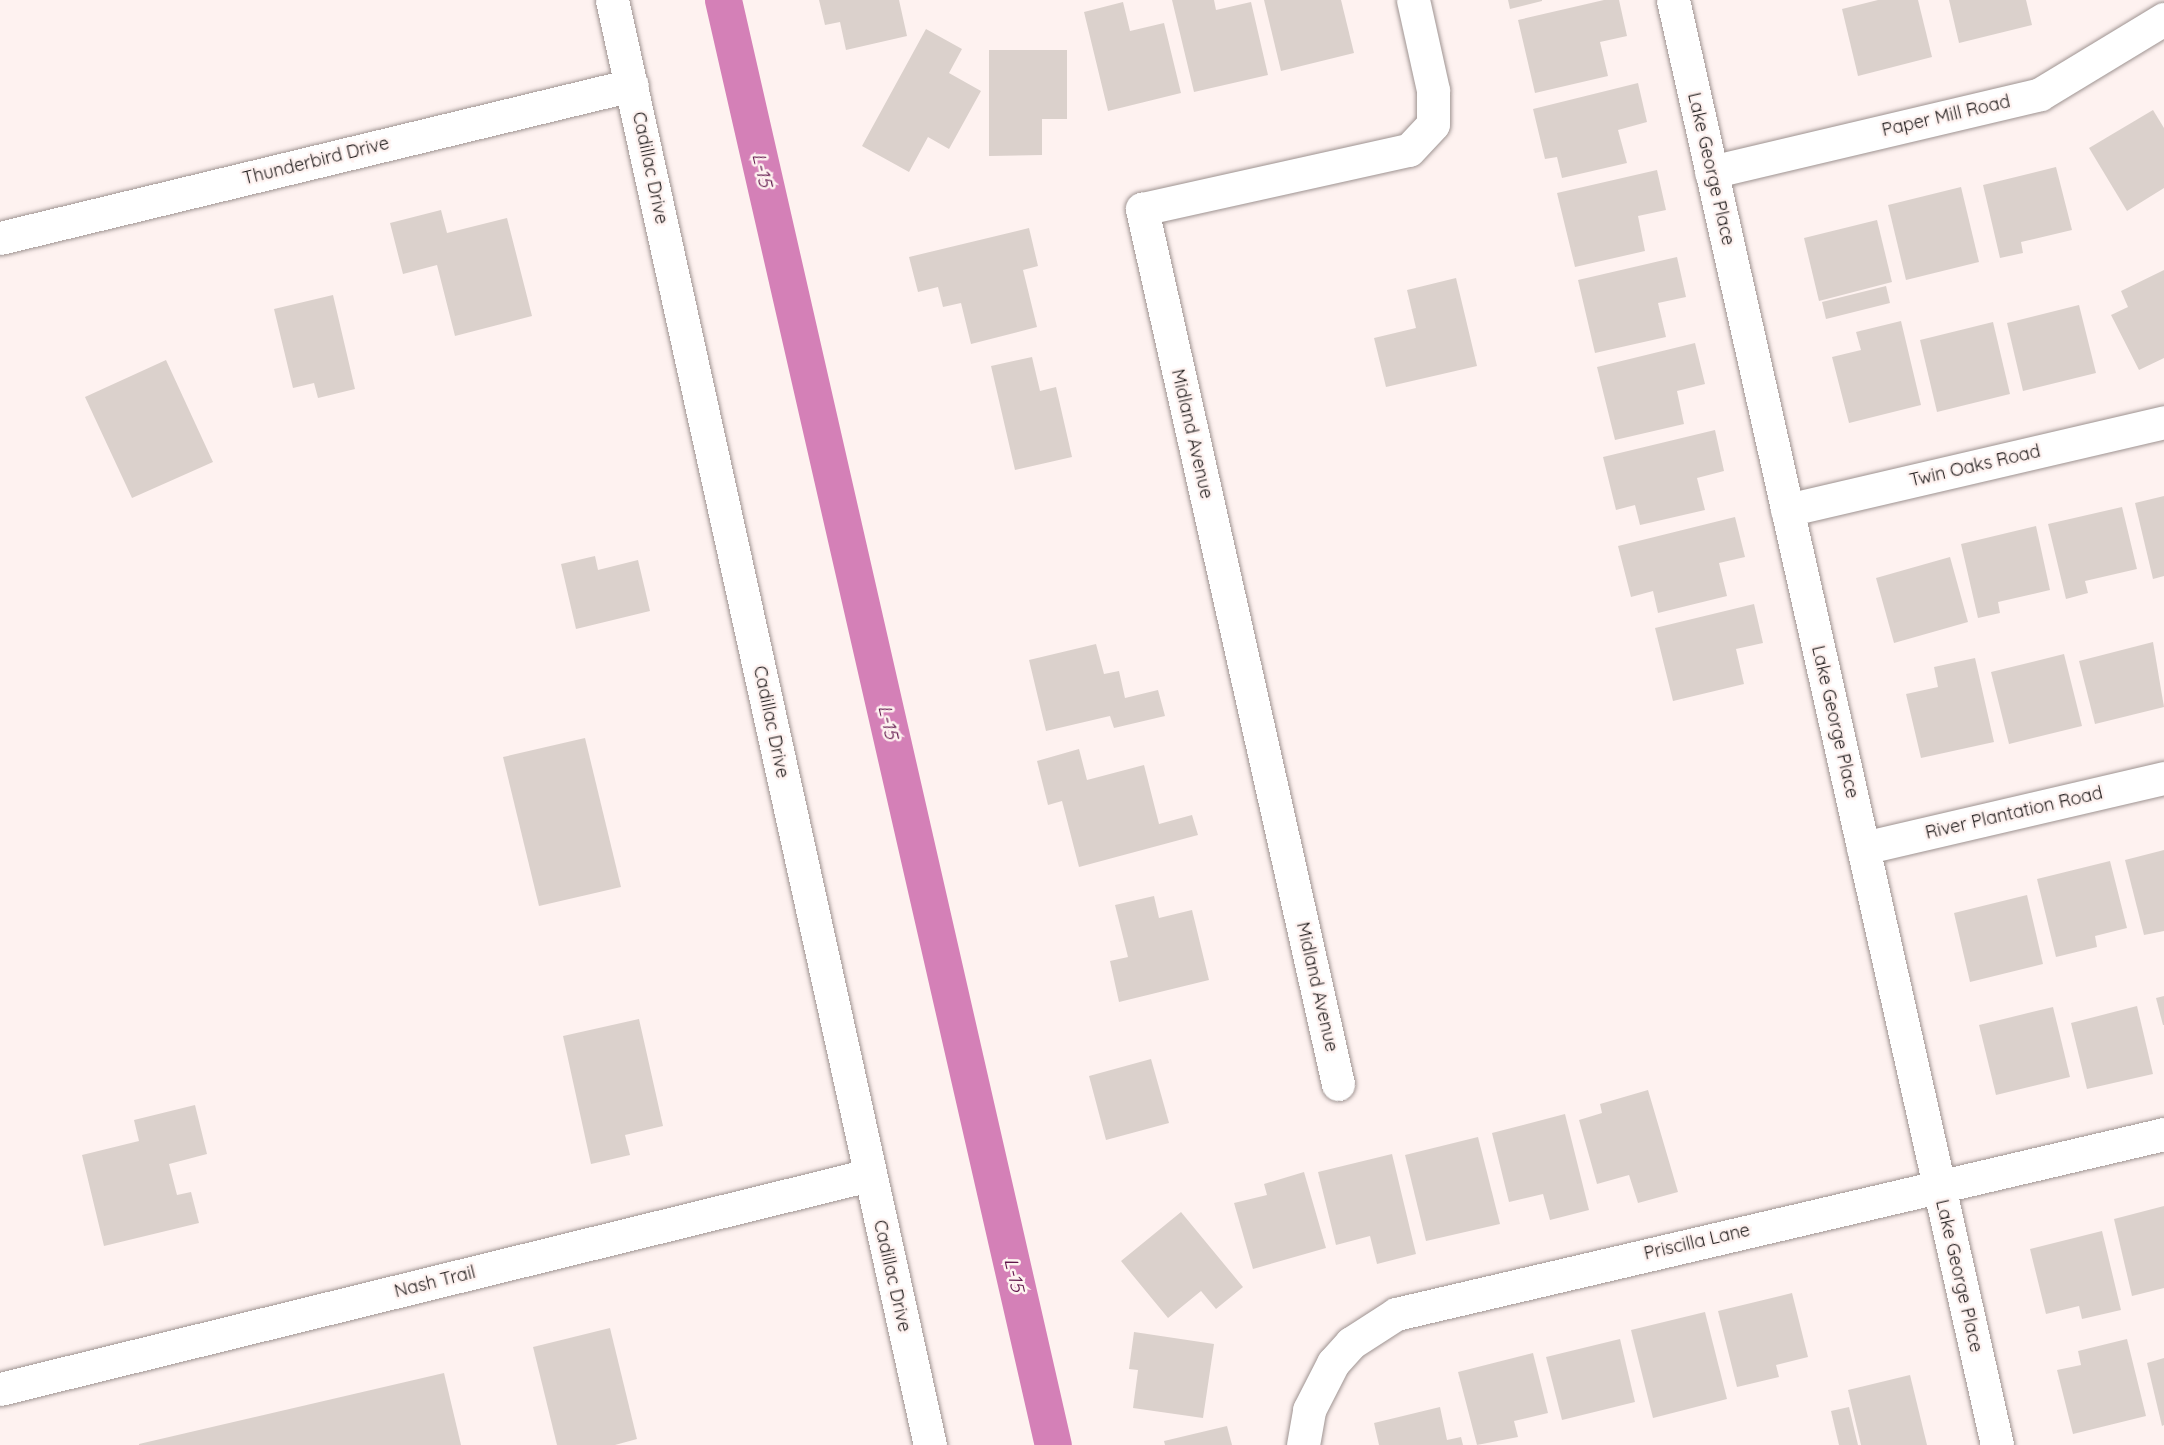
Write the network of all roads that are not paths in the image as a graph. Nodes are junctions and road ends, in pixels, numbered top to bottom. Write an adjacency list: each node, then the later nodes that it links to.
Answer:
1 (612, 0): 5 (street, Cadillac Drive)
2 (1413, 0): 12 (street, Midland Avenue)
3 (1672, 0): 6 (street, Lake George Place)
4 (2164, 19): 6 (street, Paper Mill Road)
5 (632, 85): 7 (street, Thunderbird Drive); 14 (street, Cadillac Drive)
6 (1711, 172): 9 (street, Lake George Place)
7 (0, 238)
8 (2164, 422): 9 (street, Twin Oaks Road)
9 (1787, 510): 11 (street, Lake George Place)
10 (2164, 778): 11 (street, River Plantation Road)
11 (1863, 848): 15 (street, Lake George Place)
12 (1338, 1084)
13 (2164, 1133): 15 (street, Priscilla Lane)
14 (869, 1175): 16 (street, Nash Trail); 17 (street, Cadillac Drive)
15 (1939, 1186): 18 (street, Priscilla Lane); 19 (street, Lake George Place)
16 (0, 1389)
17 (930, 1445)
18 (1303, 1445)
19 (1997, 1445)

